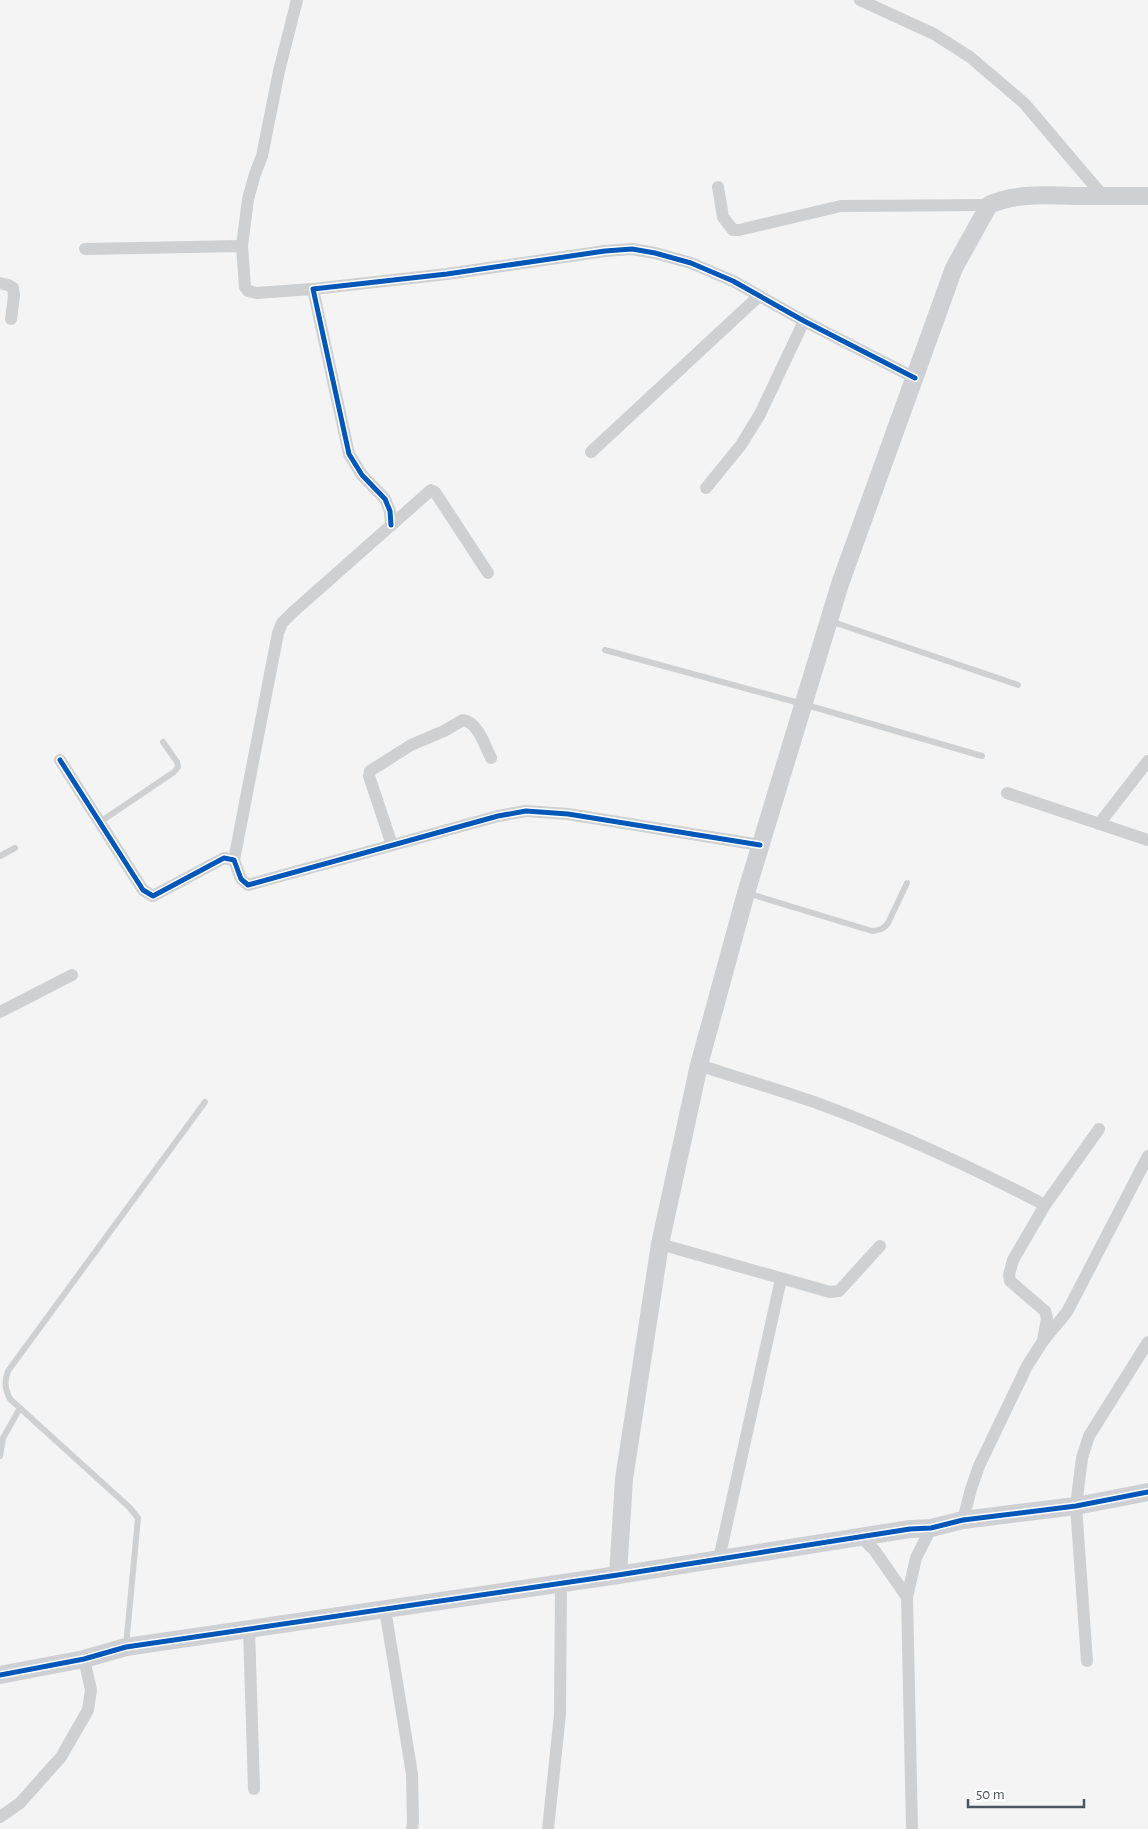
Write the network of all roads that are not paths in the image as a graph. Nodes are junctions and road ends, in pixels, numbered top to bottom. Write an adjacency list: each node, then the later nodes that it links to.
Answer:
1 (297, 0): 7 (street)
2 (860, 0): 4 (street)
3 (718, 187): 6 (street)
4 (1103, 196): 5 (main road); 6 (main road)
5 (1148, 196)
6 (989, 205): 14 (main road)
7 (242, 246): 8 (street); 10 (street)
8 (84, 249)
9 (0, 283): 12 (street)
10 (313, 289): 11 (street); 17 (street)
11 (759, 296): 13 (street); 15 (street)
12 (11, 319)
13 (804, 320): 14 (street); 16 (street)
14 (914, 378): 19 (main road)
15 (591, 452)
16 (706, 488)
17 (391, 525): 18 (street); 36 (street)
18 (488, 573)
19 (829, 621): 21 (lane); 22 (main road)
20 (605, 650): 22 (lane)
21 (1018, 685)
22 (803, 704): 24 (lane); 33 (main road)
23 (163, 742): 29 (lane)
24 (982, 756)
25 (491, 758): 32 (street)
26 (60, 760): 29 (street)
27 (1148, 762): 30 (street)
28 (1007, 793): 30 (street)
29 (100, 822): 36 (street)
30 (1099, 824): 31 (street)
31 (1148, 840)
32 (392, 845): 33 (street); 36 (street)
33 (760, 845): 38 (main road)
34 (15, 848): 35 (lane)
35 (0, 856)
36 (234, 860)
37 (906, 883): 38 (lane)
38 (746, 893): 41 (main road)
39 (72, 975): 40 (street)
40 (0, 1012)
41 (699, 1065): 45 (street); 46 (main road)
42 (204, 1102): 51 (lane)
43 (1099, 1129): 45 (street)
44 (1148, 1156): 49 (street)
45 (1045, 1205): 49 (street)
46 (660, 1244): 48 (street); 59 (main road)
47 (880, 1246): 48 (street)
48 (781, 1279): 58 (street)
49 (1043, 1340): 55 (street)
50 (1148, 1342): 54 (street)
51 (20, 1408): 52 (lane); 64 (lane)
52 (0, 1456)
53 (1148, 1492): 54 (main road)
54 (1076, 1506): 55 (main road); 66 (street)
55 (963, 1520): 56 (main road)
56 (931, 1528): 57 (main road); 61 (street)
57 (861, 1537): 58 (main road); 61 (street)
58 (719, 1558): 59 (main road)
59 (618, 1575): 60 (main road)
60 (561, 1584): 62 (main road); 71 (street)
61 (907, 1597): 72 (street)
62 (385, 1609): 63 (main road); 70 (street)
63 (249, 1629): 64 (main road); 68 (street)
64 (126, 1647): 65 (main road)
65 (84, 1659): 67 (main road); 69 (street)
66 (1087, 1661)
67 (0, 1676)
68 (254, 1789)
69 (0, 1817)
70 (412, 1829)
71 (548, 1829)
72 (912, 1829)

